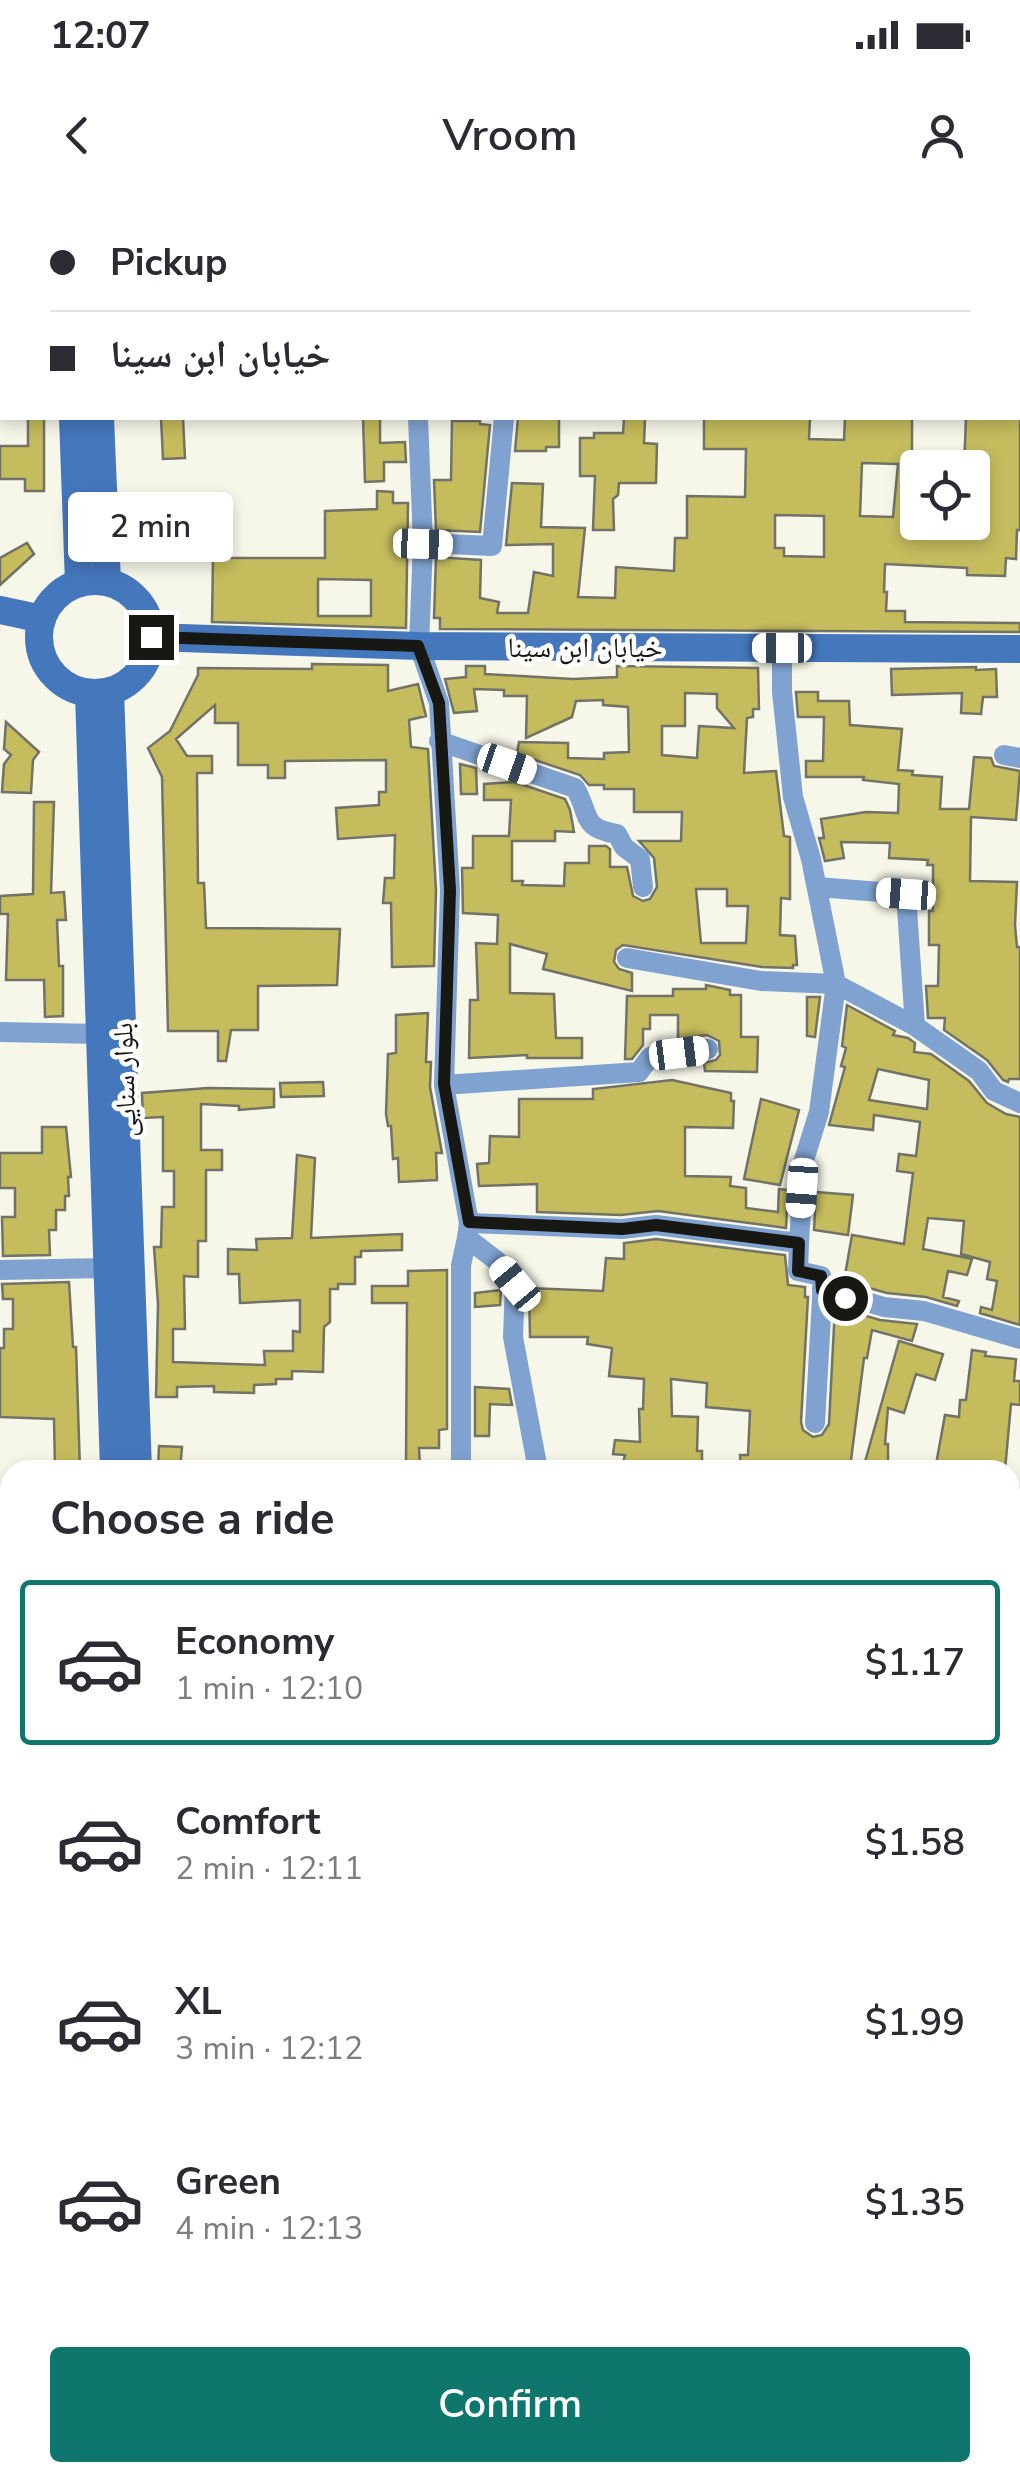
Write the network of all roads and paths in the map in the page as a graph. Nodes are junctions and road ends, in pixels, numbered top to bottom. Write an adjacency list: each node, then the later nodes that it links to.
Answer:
1 (73, 420): 6 (main road)
2 (100, 420): 6 (main road)
3 (418, 420): 5 (street)
4 (504, 420): 5 (street)
5 (423, 544): 10 (street)
6 (93, 583): 8 (main road); 9 (main road)
7 (0, 610): 8 (main road)
8 (42, 619): 13 (main road)
9 (151, 637): 10 (main road, خیابان ابن سینا); 13 (main road)
10 (418, 646): 11 (main road, خیابان ابن سینا); 14 (street)
11 (782, 648): 12 (main road, خیابان ابن سینا); 16 (street)
12 (1020, 649)
13 (99, 692): 21 (main road, بلوار سنایی); 33 (main road, بلوار سنایی)
14 (439, 740): 15 (street); 23 (street)
15 (643, 887)
16 (817, 887): 18 (street); 19 (street)
17 (628, 958): 18 (street)
18 (836, 984): 19 (street); 26 (street)
19 (915, 1026): 24 (street)
20 (0, 1032): 21 (street)
21 (100, 1034): 27 (main road, بلوار سنایی)
22 (708, 1049): 23 (street)
23 (444, 1084): 25 (street)
24 (1020, 1102)
25 (468, 1230): 26 (street); 34 (street); 35 (street)
26 (799, 1243): 29 (street)
27 (106, 1268): 28 (street); 32 (main road, بلوار سنایی)
28 (0, 1270)
29 (822, 1290): 30 (street); 31 (street)
30 (1020, 1339)
31 (815, 1423)
32 (114, 1460)
33 (137, 1460)
34 (461, 1460)
35 (536, 1460)

